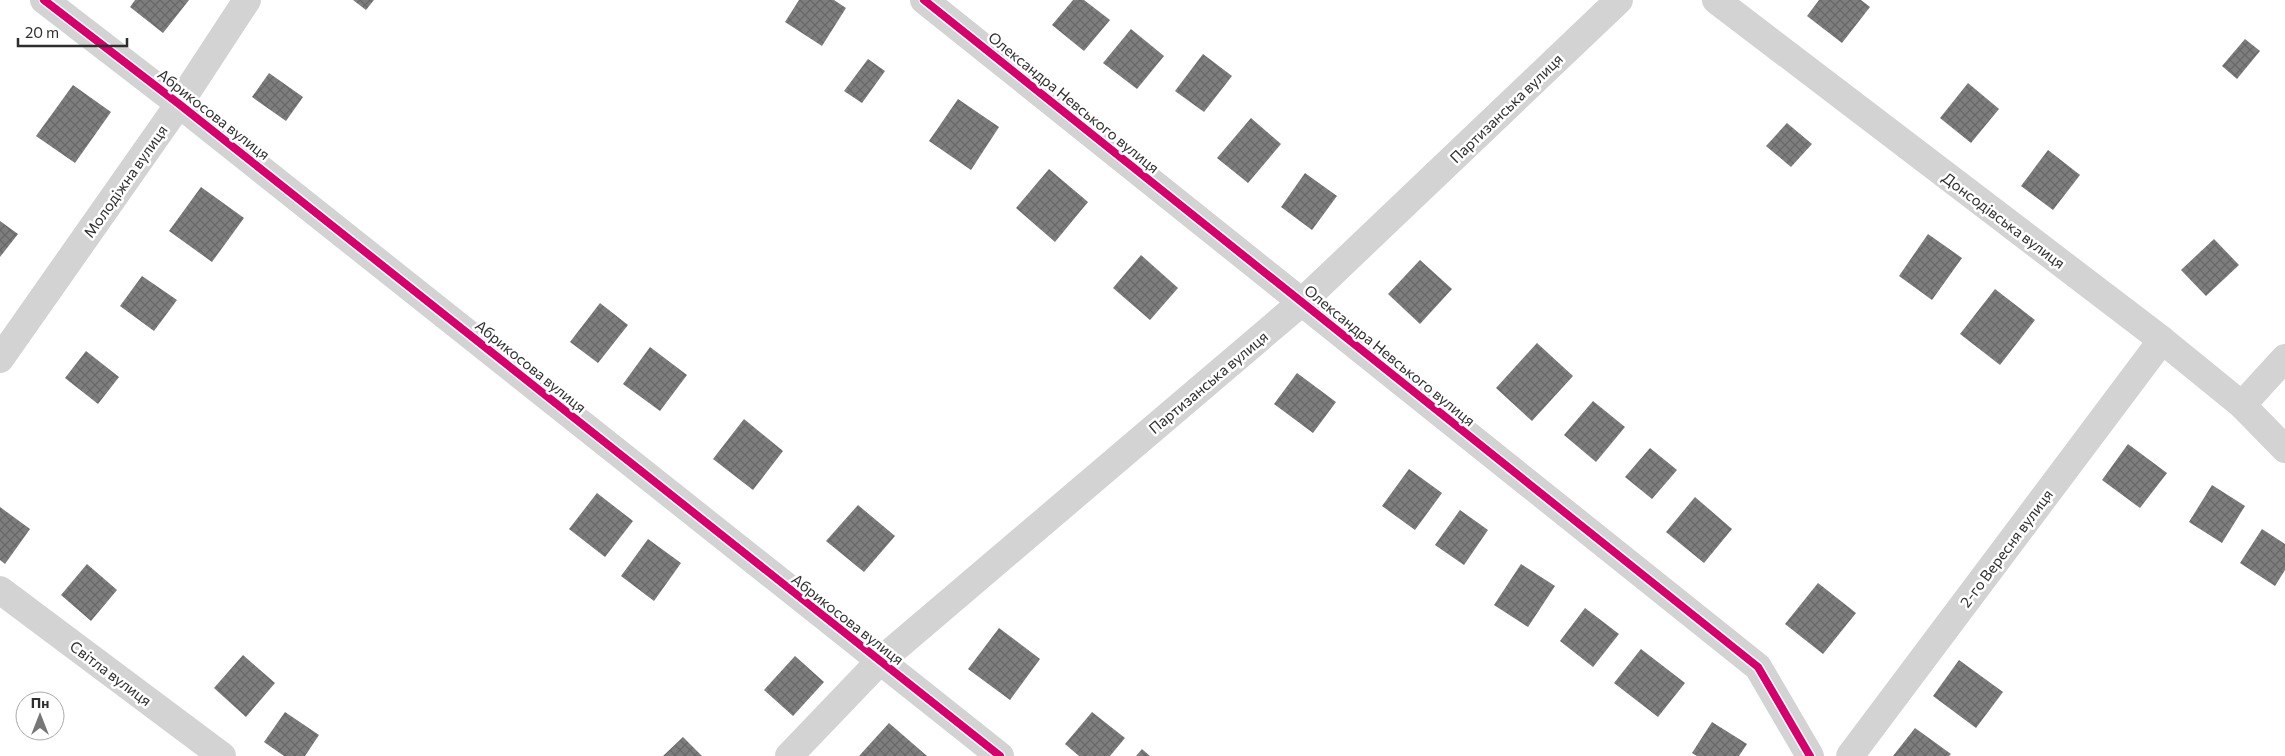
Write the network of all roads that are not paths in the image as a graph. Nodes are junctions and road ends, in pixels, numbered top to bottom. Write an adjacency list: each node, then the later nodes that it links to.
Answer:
1 (44, 0): 6 (street, Абрикосова вулиця)
2 (247, 0): 6 (street, Молодіжна вулиця)
3 (924, 0): 7 (street, Олександра Невського вулиця)
4 (1619, 0): 7 (street, Партизанська вулиця)
5 (1716, 0): 8 (street, Донсодівська вулиця)
6 (180, 104): 10 (street, Молодіжна вулиця); 14 (street, Абрикосова вулиця)
7 (1302, 302): 14 (street, Партизанська вулиця); 18 (street, Олександра Невського вулиця)
8 (2162, 340): 11 (street, Донсодівська вулиця); 19 (street, 2-го Вересня вулиця)
9 (2285, 358): 11 (street)
10 (0, 359)
11 (2242, 405): 12 (street, Донсодівська вулиця)
12 (2285, 449)
13 (0, 590): 15 (street, Світла вулиця)
14 (880, 662): 16 (street, Партизанська вулиця); 17 (street, Абрикосова вулиця)
15 (222, 756)
16 (789, 756)
17 (1000, 756)
18 (1810, 756)
19 (1850, 756)

